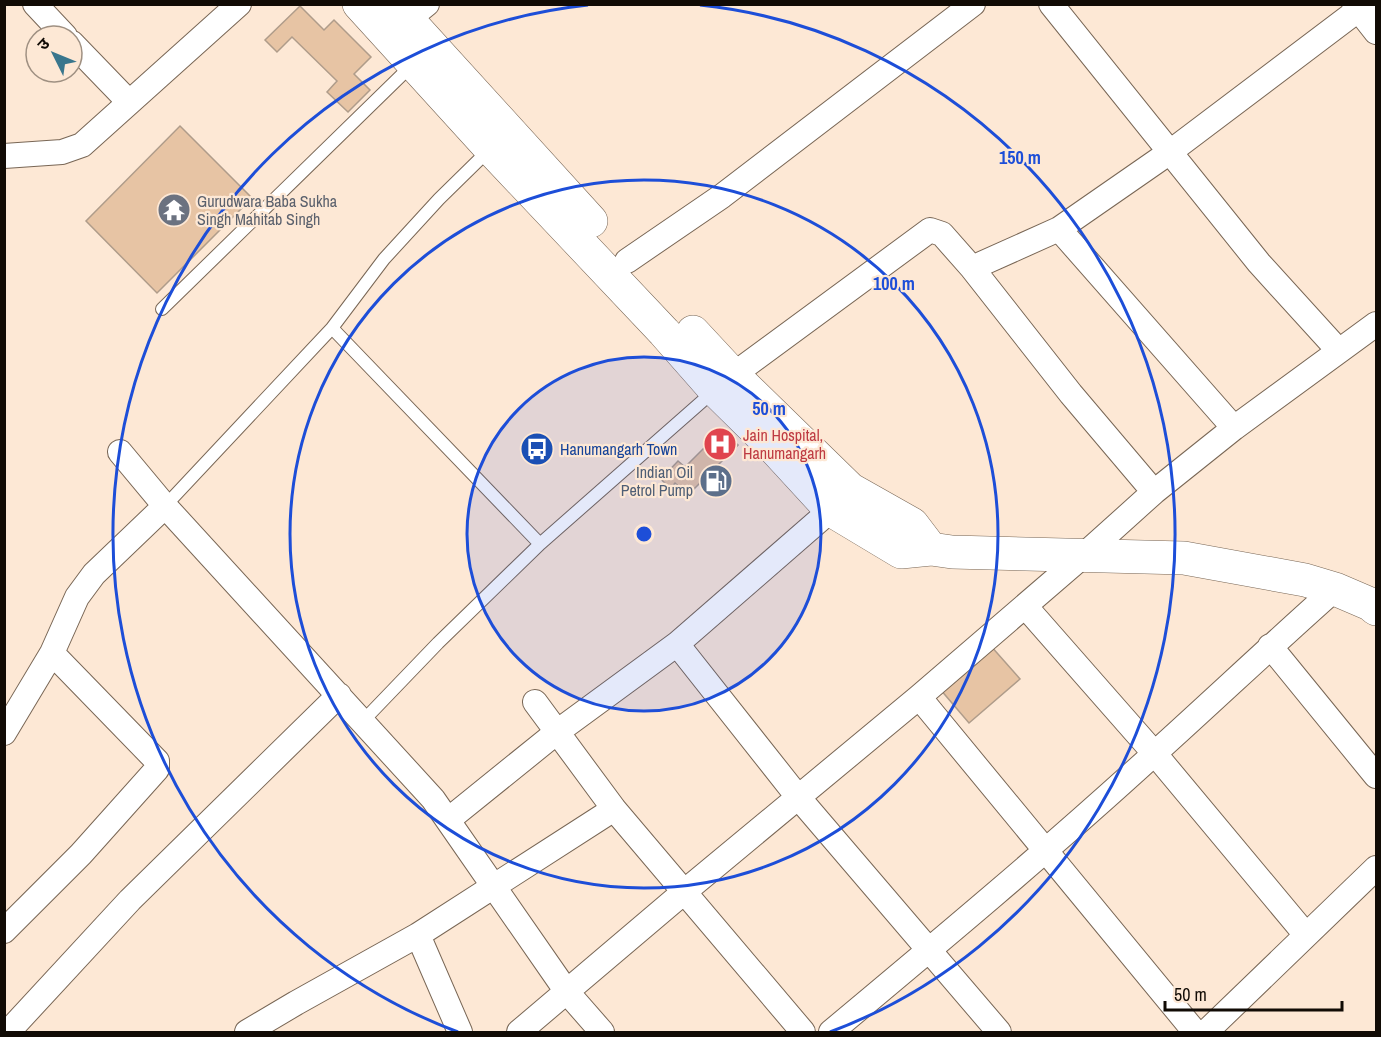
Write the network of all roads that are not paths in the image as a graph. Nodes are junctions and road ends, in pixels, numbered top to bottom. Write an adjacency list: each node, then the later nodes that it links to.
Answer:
1 (35, 4): 8 (street)
2 (359, 4): 7 (main road)
3 (973, 4): 17 (street)
4 (1052, 4): 14 (street)
5 (233, 6): 12 (street)
6 (1360, 6): 9 (street); 14 (street)
7 (404, 16): 11 (main road); 17 (main road)
8 (54, 24)
9 (1377, 32)
10 (84, 55): 12 (street)
11 (414, 63): 13 (main road); 19 (lane)
12 (129, 102): 15 (street)
13 (490, 148): 21 (lane); 23 (main road)
14 (1170, 152): 16 (street); 22 (street)
15 (4, 156)
16 (1059, 229): 18 (street); 24 (street)
17 (627, 261): 23 (main road)
18 (972, 268): 23 (street); 26 (street)
19 (162, 309)
20 (1377, 324): 22 (street)
21 (332, 328): 27 (lane); 29 (lane)
22 (1339, 351): 24 (street)
23 (724, 383): 28 (main road); 29 (lane); 30 (main road)
24 (1234, 428): 26 (street)
25 (120, 452): 27 (street)
26 (1154, 492): 31 (street)
27 (165, 506): 37 (street); 38 (street)
28 (831, 510): 30 (main road); 35 (street)
29 (540, 544): 41 (lane)
30 (931, 549): 31 (main road)
31 (1084, 555): 32 (main road); 33 (street)
32 (1335, 589): 34 (main road); 36 (street)
33 (1025, 606): 39 (street); 44 (street)
34 (1377, 609)
35 (677, 644): 42 (street); 46 (street)
36 (1270, 646): 44 (street); 45 (street)
37 (52, 653): 43 (street); 53 (street)
38 (339, 694): 41 (street); 58 (street)
39 (919, 697): 46 (street); 49 (street)
40 (535, 702): 42 (street)
41 (363, 721): 48 (street)
42 (558, 732): 47 (street); 48 (street)
43 (4, 733)
44 (1155, 754): 49 (street); 55 (street)
45 (1377, 776)
46 (798, 797): 52 (street); 56 (street)
47 (615, 809): 51 (street); 52 (street)
48 (448, 820): 51 (street)
49 (1045, 850): 56 (street); 66 (street)
50 (1377, 868): 55 (street)
51 (495, 887): 54 (street); 57 (street)
52 (684, 892): 57 (street); 63 (street)
53 (4, 931)
54 (418, 934): 59 (street); 60 (street)
55 (1306, 935): 67 (street)
56 (929, 950): 64 (street); 65 (street)
57 (567, 992): 61 (street); 62 (street)
58 (8, 1032)
59 (247, 1032)
60 (460, 1032)
61 (519, 1032)
62 (602, 1032)
63 (803, 1032)
64 (831, 1032)
65 (999, 1032)
66 (1195, 1032)
67 (1206, 1032)

